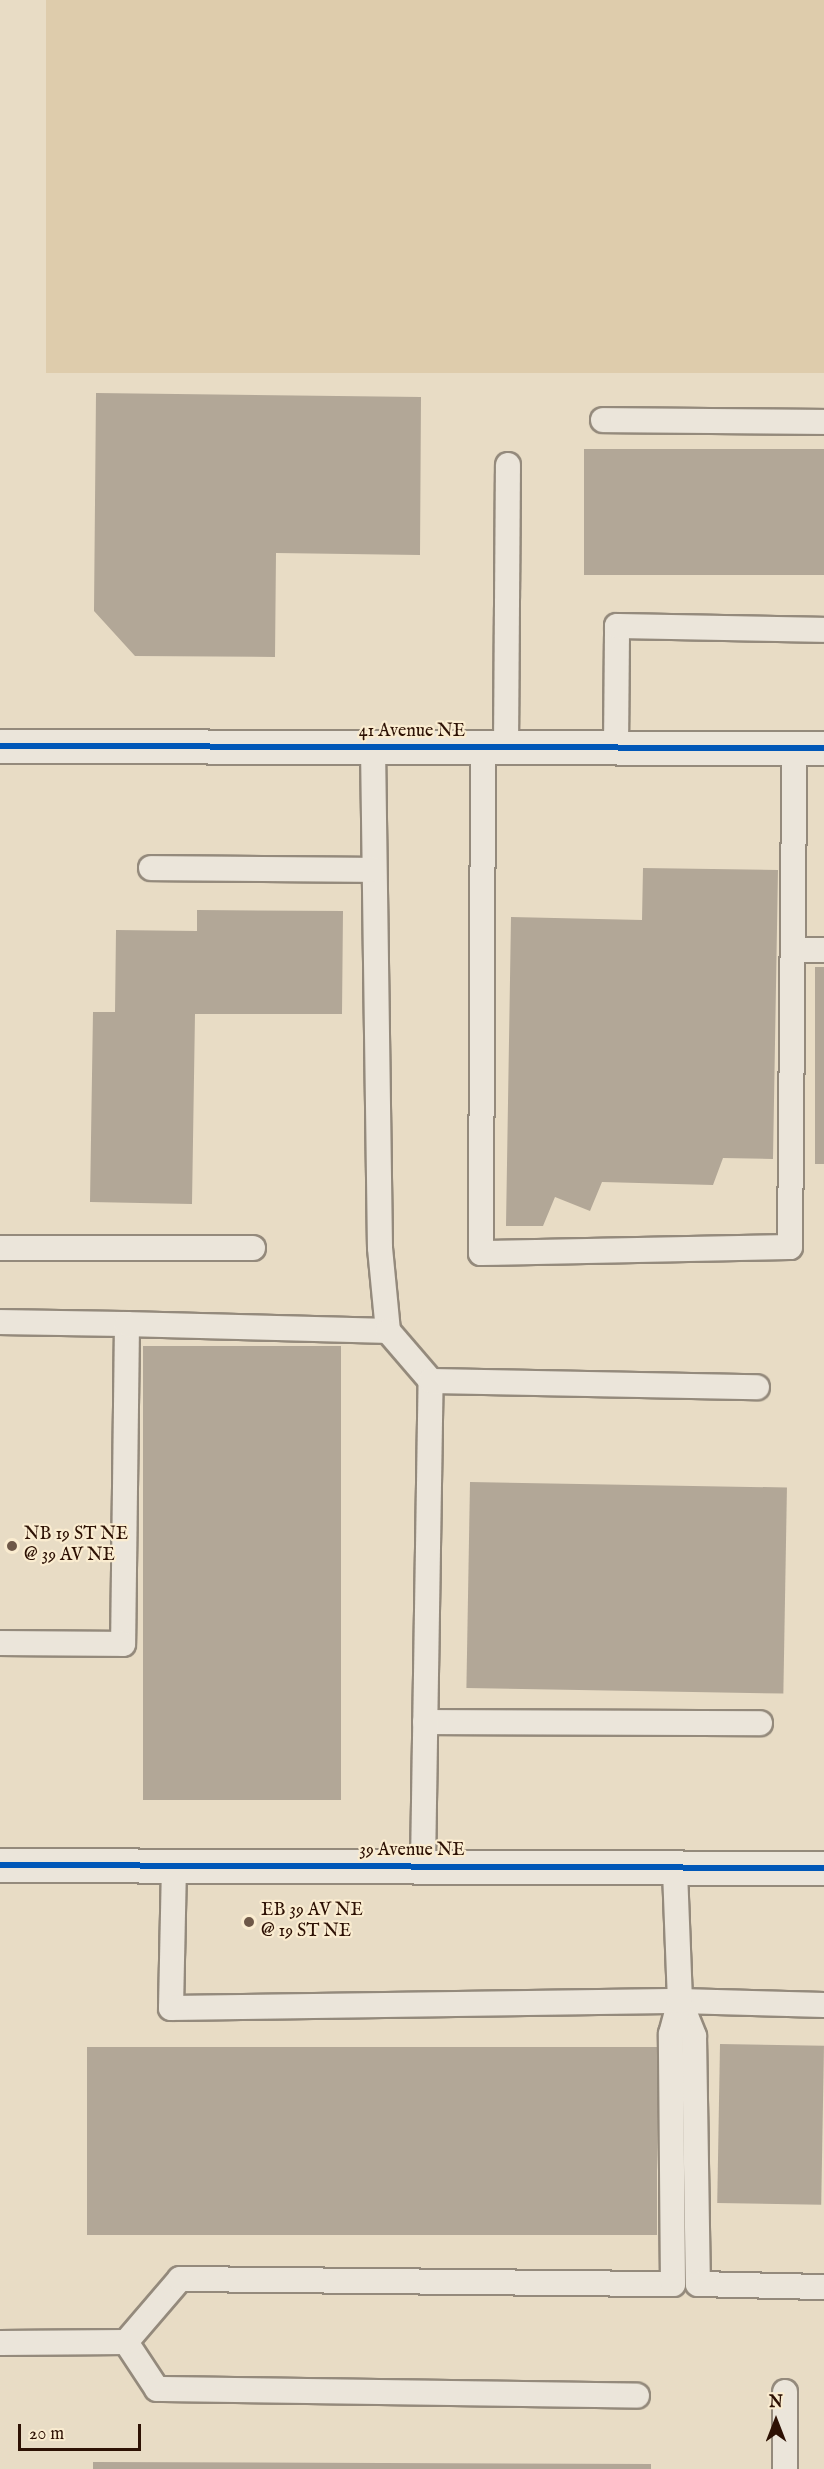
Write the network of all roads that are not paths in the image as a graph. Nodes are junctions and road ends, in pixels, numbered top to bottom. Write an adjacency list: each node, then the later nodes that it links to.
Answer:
1 (603, 420): 2 (lane)
2 (824, 422)
3 (508, 465): 7 (lane)
4 (824, 630): 8 (lane)
5 (0, 746): 6 (street, 41 Avenue NE)
6 (373, 747): 7 (street, 41 Avenue NE); 11 (lane)
7 (495, 747): 8 (street, 41 Avenue NE); 12 (lane)
8 (616, 748): 9 (street, 41 Avenue NE)
9 (809, 748): 12 (lane)
10 (151, 868): 11 (lane)
11 (374, 870): 18 (lane)
12 (793, 950): 13 (lane)
13 (824, 950)
14 (0, 1248): 15 (lane)
15 (253, 1248)
16 (0, 1322): 17 (lane)
17 (127, 1324): 18 (lane); 21 (lane)
18 (388, 1331): 19 (lane)
19 (431, 1381): 20 (lane); 22 (lane)
20 (757, 1386)
21 (0, 1643)
22 (425, 1722): 23 (lane); 26 (lane)
23 (760, 1723)
24 (0, 1864): 25 (street, 39 Avenue NE)
25 (174, 1865): 26 (street, 39 Avenue NE); 29 (lane)
26 (423, 1866): 27 (street, 39 Avenue NE)
27 (675, 1868): 28 (street, 39 Avenue NE); 29 (lane)
28 (824, 1868)
29 (680, 2001): 30 (lane); 31 (lane); 32 (lane)
30 (824, 2005)
31 (824, 2287)
32 (126, 2342): 33 (lane); 35 (lane)
33 (0, 2343)
34 (785, 2392): 36 (lane)
35 (637, 2396)
36 (785, 2469)

